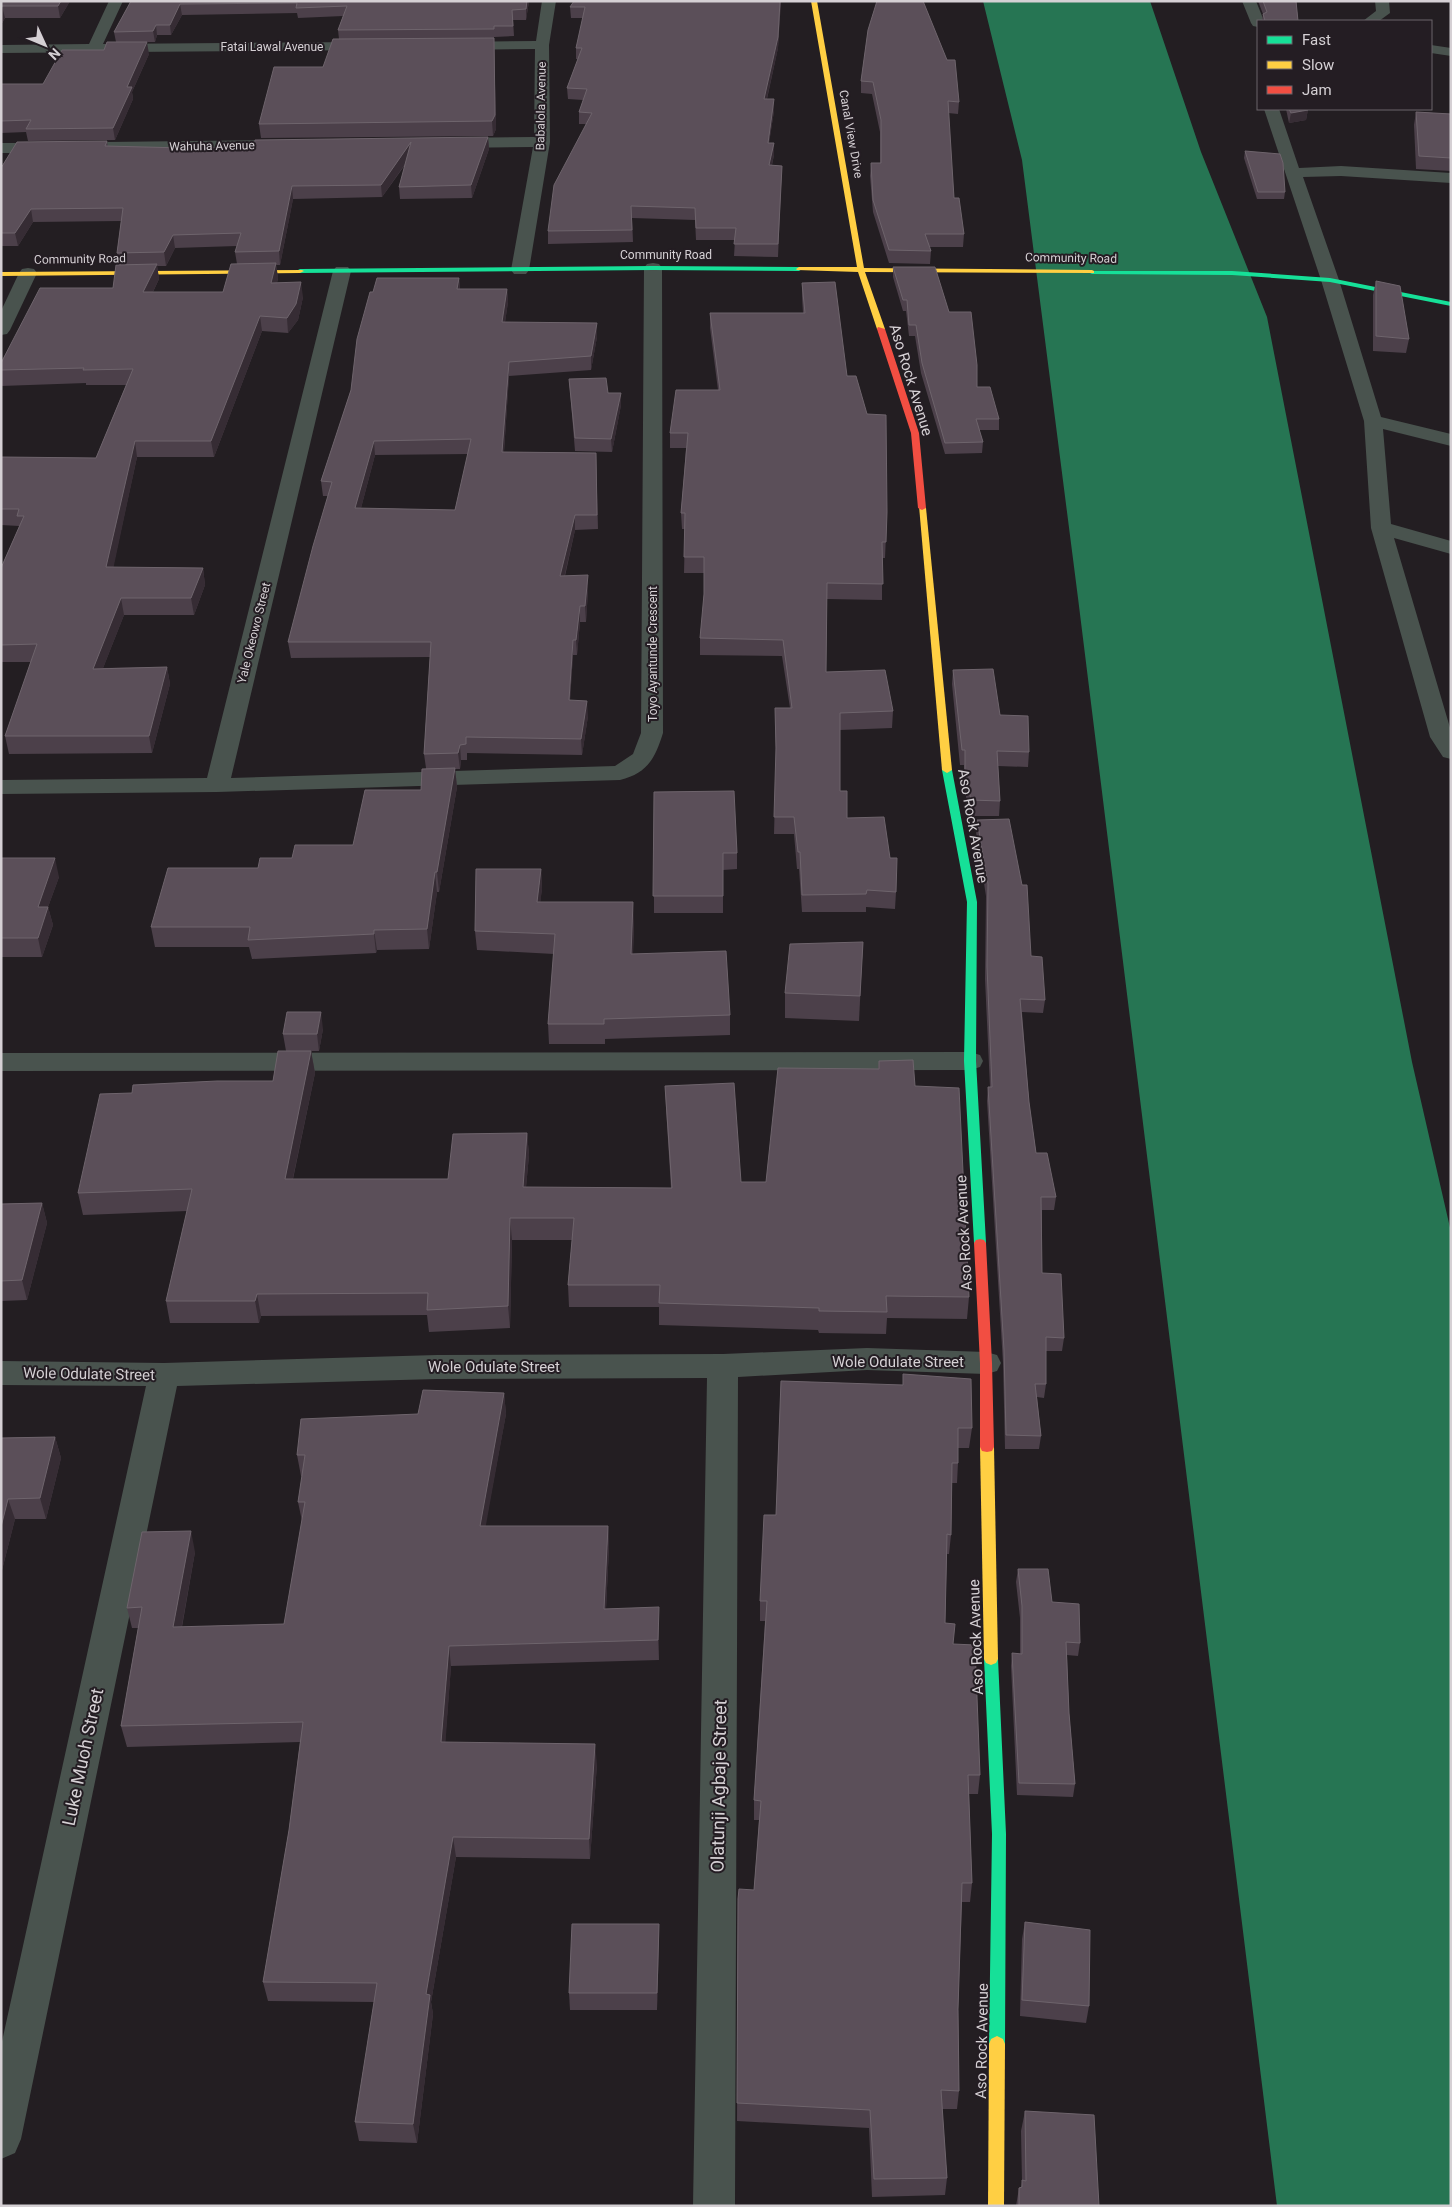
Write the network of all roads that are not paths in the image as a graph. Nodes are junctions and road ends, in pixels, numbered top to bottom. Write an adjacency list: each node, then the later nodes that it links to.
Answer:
1 (116, 1): 11 (street)
2 (549, 1): 8 (street, Babalola Avenue)
3 (814, 1): 26 (street, Canal View Drive)
4 (1249, 1): 7 (street)
5 (1382, 1): 6 (street)
6 (1372, 20)
7 (1257, 21)
8 (542, 45): 10 (street); 16 (street, Babalola Avenue)
9 (383, 46): 11 (street, Fatai Lawal Avenue)
10 (442, 46)
11 (94, 48): 12 (street, Fatai Lawal Avenue)
12 (1, 49)
13 (1432, 49): 14 (street)
14 (1451, 52)
15 (1271, 110): 22 (street)
16 (542, 142): 17 (street); 25 (street, Babalola Avenue)
17 (432, 143)
18 (303, 145): 19 (street, Wahuha Avenue)
19 (95, 147)
20 (1, 148): 21 (street)
21 (67, 148)
22 (1294, 173): 23 (street); 30 (street)
23 (1451, 178)
24 (653, 268): 25 (street, Community Road); 26 (street, Community Road); 38 (street, Toyo Ayantunde Crescent)
25 (520, 270): 27 (street, Community Road)
26 (860, 270): 30 (street, Community Road); 40 (street, Aso Rock Avenue)
27 (342, 271): 28 (street, Community Road); 38 (street, Yale Okeowo Street)
28 (28, 273): 29 (street, Community Road); 32 (street)
29 (1, 274)
30 (1330, 280): 31 (street, Community Road); 33 (street)
31 (1451, 304)
32 (1, 330)
33 (1373, 421): 34 (street); 35 (street)
34 (1451, 440)
35 (1381, 528): 36 (street); 37 (street)
36 (1451, 548)
37 (1451, 752)
38 (218, 786): 39 (street)
39 (1, 787)
40 (970, 1061): 41 (street); 42 (street, Aso Rock Avenue)
41 (1, 1062)
42 (986, 1363): 43 (street, Wole Odulate Street); 48 (street, Aso Rock Avenue)
43 (723, 1366): 45 (street, Wole Odulate Street); 47 (street, Olatunji Agbaje Street)
44 (1, 1373): 45 (street, Wole Odulate Street)
45 (164, 1375): 46 (street, Luke Muoh Street)
46 (1, 2139)
47 (714, 2206)
48 (996, 2206)

